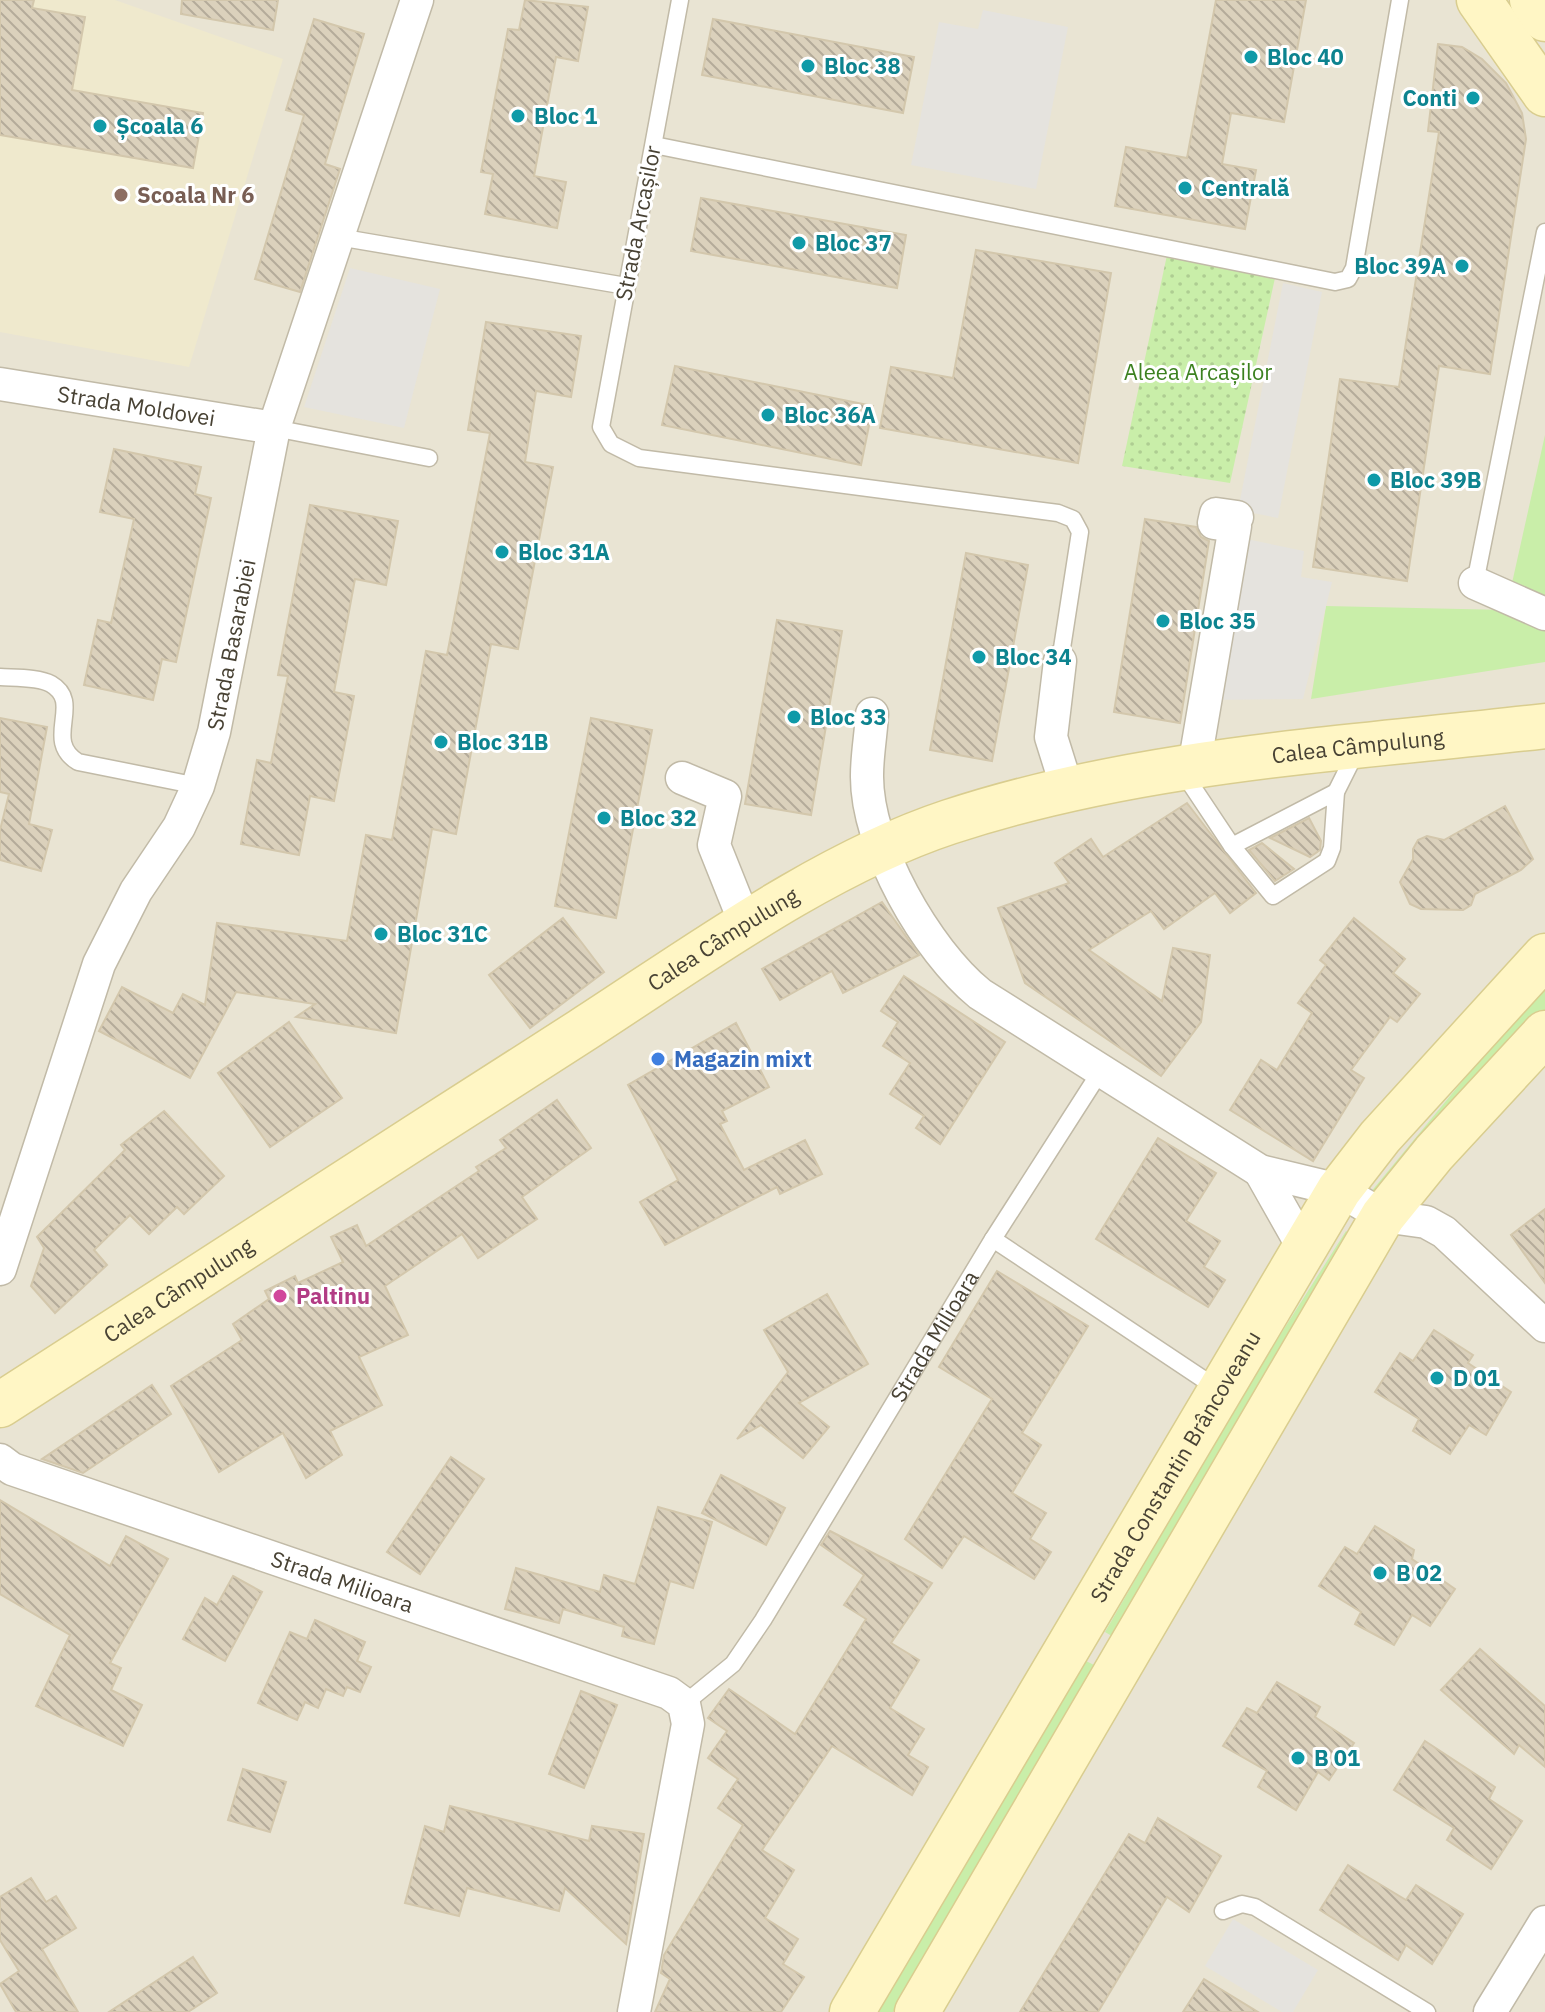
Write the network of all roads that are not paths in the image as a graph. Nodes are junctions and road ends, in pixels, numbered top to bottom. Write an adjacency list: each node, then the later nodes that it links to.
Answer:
1 (417, 0): 10 (street, Strada Basarabiei)
2 (680, 0): 8 (lane, Strada Arcașilor)
3 (1400, 0): 8 (lane)
4 (1479, 0): 7 (main road)
5 (1532, 0): 6 (main road)
6 (1545, 19)
7 (1545, 94)
8 (654, 145): 11 (lane, Strada Arcașilor)
9 (1545, 232): 16 (lane)
10 (338, 237): 11 (lane); 13 (street, Strada Basarabiei)
11 (626, 286): 18 (lane, Strada Arcașilor)
12 (0, 384): 13 (street, Strada Moldovei)
13 (274, 428): 14 (lane); 25 (street, Strada Basarabiei)
14 (429, 458)
15 (1237, 517): 23 (street)
16 (1475, 583): 17 (street)
17 (1545, 614)
18 (1060, 661): 26 (street)
19 (0, 677): 25 (lane)
20 (872, 714): 29 (street)
21 (1545, 726): 22 (main road, Calea Câmpulung)
22 (1359, 748): 23 (main road, Calea Câmpulung); 27 (lane)
23 (1188, 769): 26 (main road, Calea Câmpulung); 28 (lane)
24 (682, 778): 30 (street)
25 (198, 786): 39 (street, Strada Basarabiei)
26 (1067, 788): 29 (main road, Calea Câmpulung)
27 (1336, 792): 28 (lane); 28 (lane)
28 (1232, 846)
29 (881, 851): 30 (main road, Calea Câmpulung); 33 (street)
30 (746, 925): 42 (main road, Calea Câmpulung)
31 (1545, 956): 35 (main road, Strada Constantin Brâncoveanu)
32 (1545, 1033): 36 (main road)
33 (1100, 1072): 34 (street); 37 (lane, Strada Milioara)
34 (1260, 1171): 35 (street); 38 (street)
35 (1339, 1190): 36 (street); 38 (main road, Strada Constantin Brâncoveanu)
36 (1383, 1216): 40 (street); 45 (main road)
37 (993, 1239): 41 (lane); 46 (lane, Strada Milioara)
38 (1303, 1247): 41 (main road, Strada Constantin Brâncoveanu)
39 (0, 1269)
40 (1545, 1326)
41 (1219, 1390): 44 (main road, Strada Constantin Brâncoveanu)
42 (1, 1403)
43 (0, 1460): 46 (street, Strada Milioara)
44 (1077, 1632): 45 (main road); 50 (main road, Strada Constantin Brâncoveanu)
45 (1123, 1660): 51 (main road)
46 (684, 1704): 49 (street)
47 (1223, 1911): 52 (lane)
48 (1545, 1922): 53 (street)
49 (634, 2012)
50 (852, 2012)
51 (917, 2012)
52 (1427, 2012)
53 (1490, 2012)

